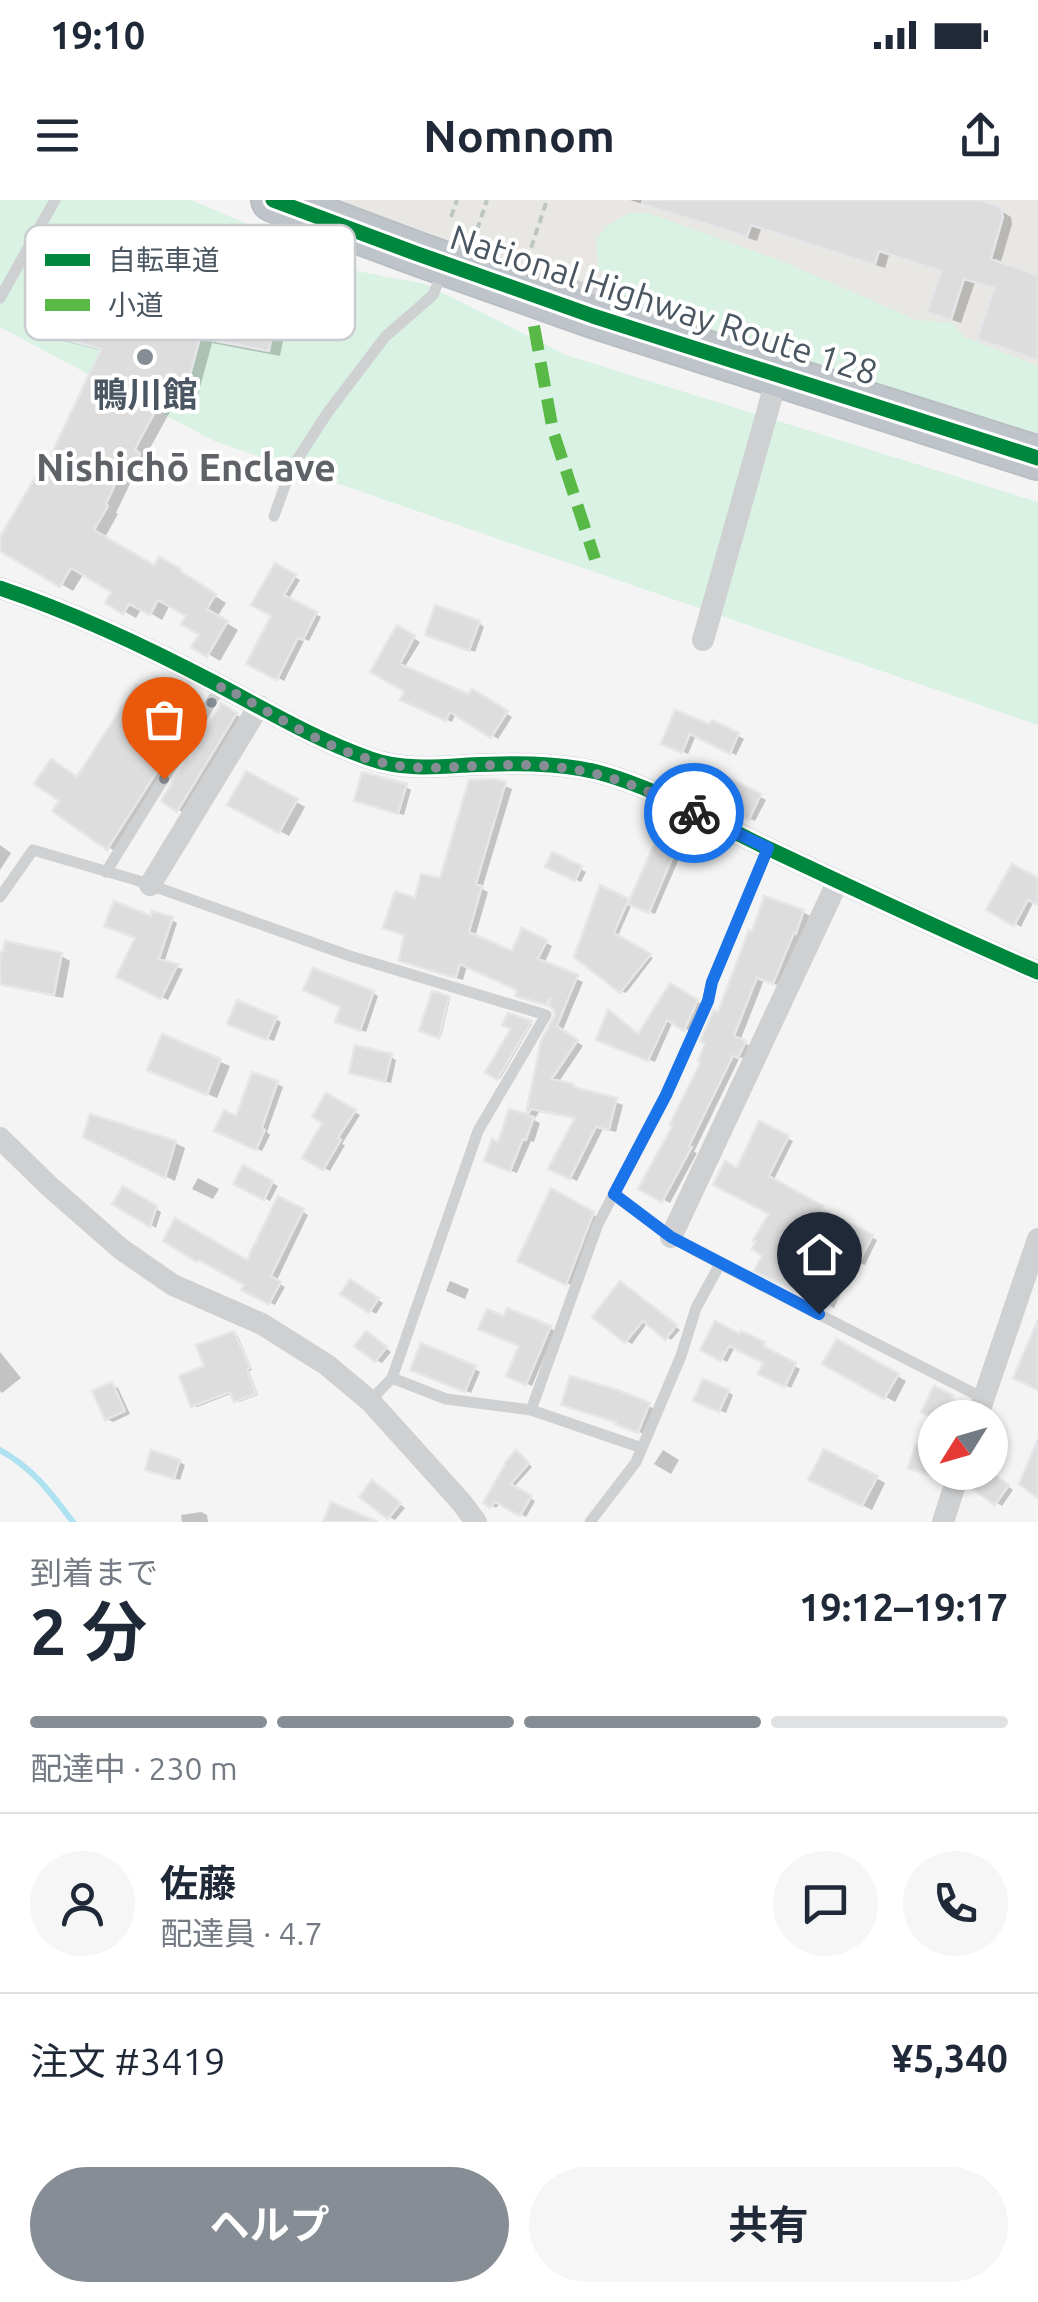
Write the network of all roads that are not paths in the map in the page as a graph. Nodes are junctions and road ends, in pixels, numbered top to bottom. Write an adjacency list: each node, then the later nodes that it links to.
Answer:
1 (54, 200): 3 (lane)
2 (273, 200): 5 (highway, National Highway Route 128)
3 (40, 225)
4 (25, 253): 6 (lane)
5 (459, 253): 7 (highway, National Highway Route 128); 9 (lane)
6 (0, 298)
7 (778, 374): 8 (highway, National Highway Route 128); 11 (street)
8 (1038, 458)
9 (274, 516)
10 (0, 588): 12 (street)
11 (703, 640)
12 (222, 686): 13 (street); 15 (lane)
13 (259, 706): 14 (street); 17 (street)
14 (768, 848): 16 (street); 21 (lane)
15 (106, 872): 17 (lane); 18 (lane)
16 (838, 881): 19 (street); 22 (street)
17 (150, 885): 25 (lane)
18 (0, 897)
19 (1038, 972)
20 (0, 1138): 28 (street)
21 (614, 1194): 22 (lane); 29 (lane)
22 (671, 1237): 24 (lane)
23 (1038, 1239): 27 (street)
24 (720, 1264): 26 (lane); 30 (lane)
25 (392, 1378): 28 (lane); 29 (lane)
26 (966, 1400)
27 (983, 1400)
28 (370, 1401): 32 (street)
29 (531, 1410): 30 (lane)
30 (642, 1448): 33 (lane)
31 (954, 1490): 34 (street)
32 (476, 1522)
33 (590, 1522)
34 (943, 1522)

